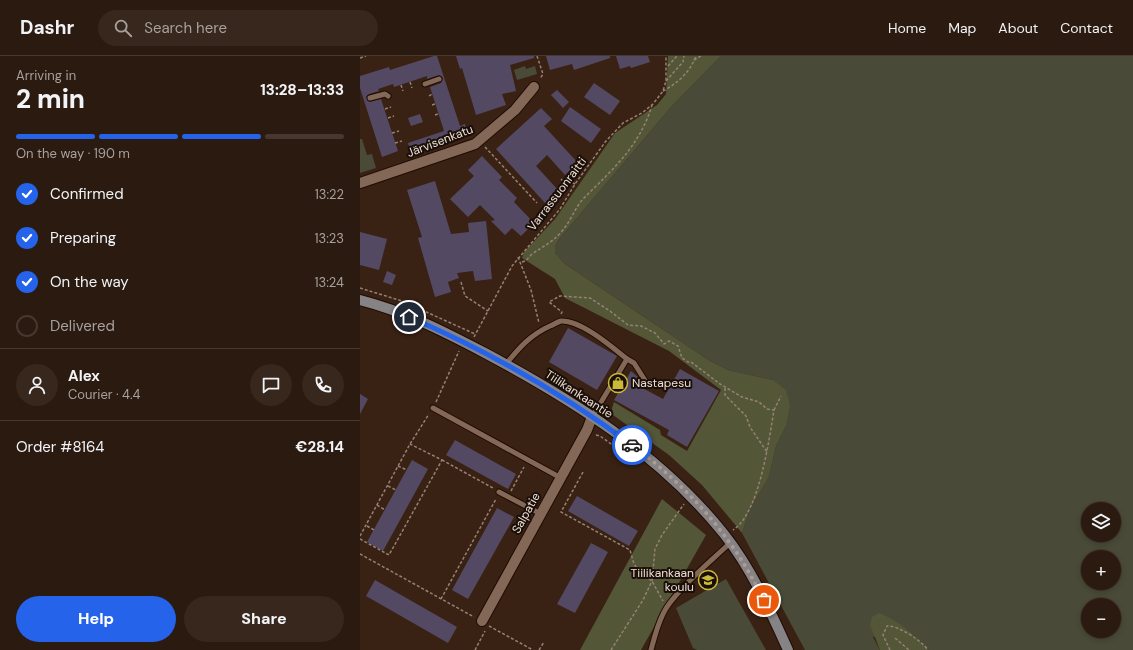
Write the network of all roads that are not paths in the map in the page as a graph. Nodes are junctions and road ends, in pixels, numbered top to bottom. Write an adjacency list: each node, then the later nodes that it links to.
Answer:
1 (439, 79): 2 (lane)
2 (425, 84)
3 (534, 87): 6 (street, Järvisenkatu)
4 (388, 96): 5 (lane)
5 (370, 98)
6 (360, 183)
7 (360, 300): 9 (street, Tiilikankaantie)
8 (627, 360): 9 (lane); 10 (lane); 12 (lane)
9 (506, 364): 12 (street, Tiilikankaantie)
10 (646, 382)
11 (432, 408): 13 (lane)
12 (592, 417): 13 (street, Salpatie); 16 (street, Tiilikankaantie)
13 (561, 478): 15 (street, Salpatie)
14 (499, 492): 15 (lane)
15 (540, 514): 17 (street, Salpatie)
16 (727, 539): 18 (lane); 19 (street, Tiilikankaantie)
17 (485, 623)
18 (651, 650)
19 (788, 650)

